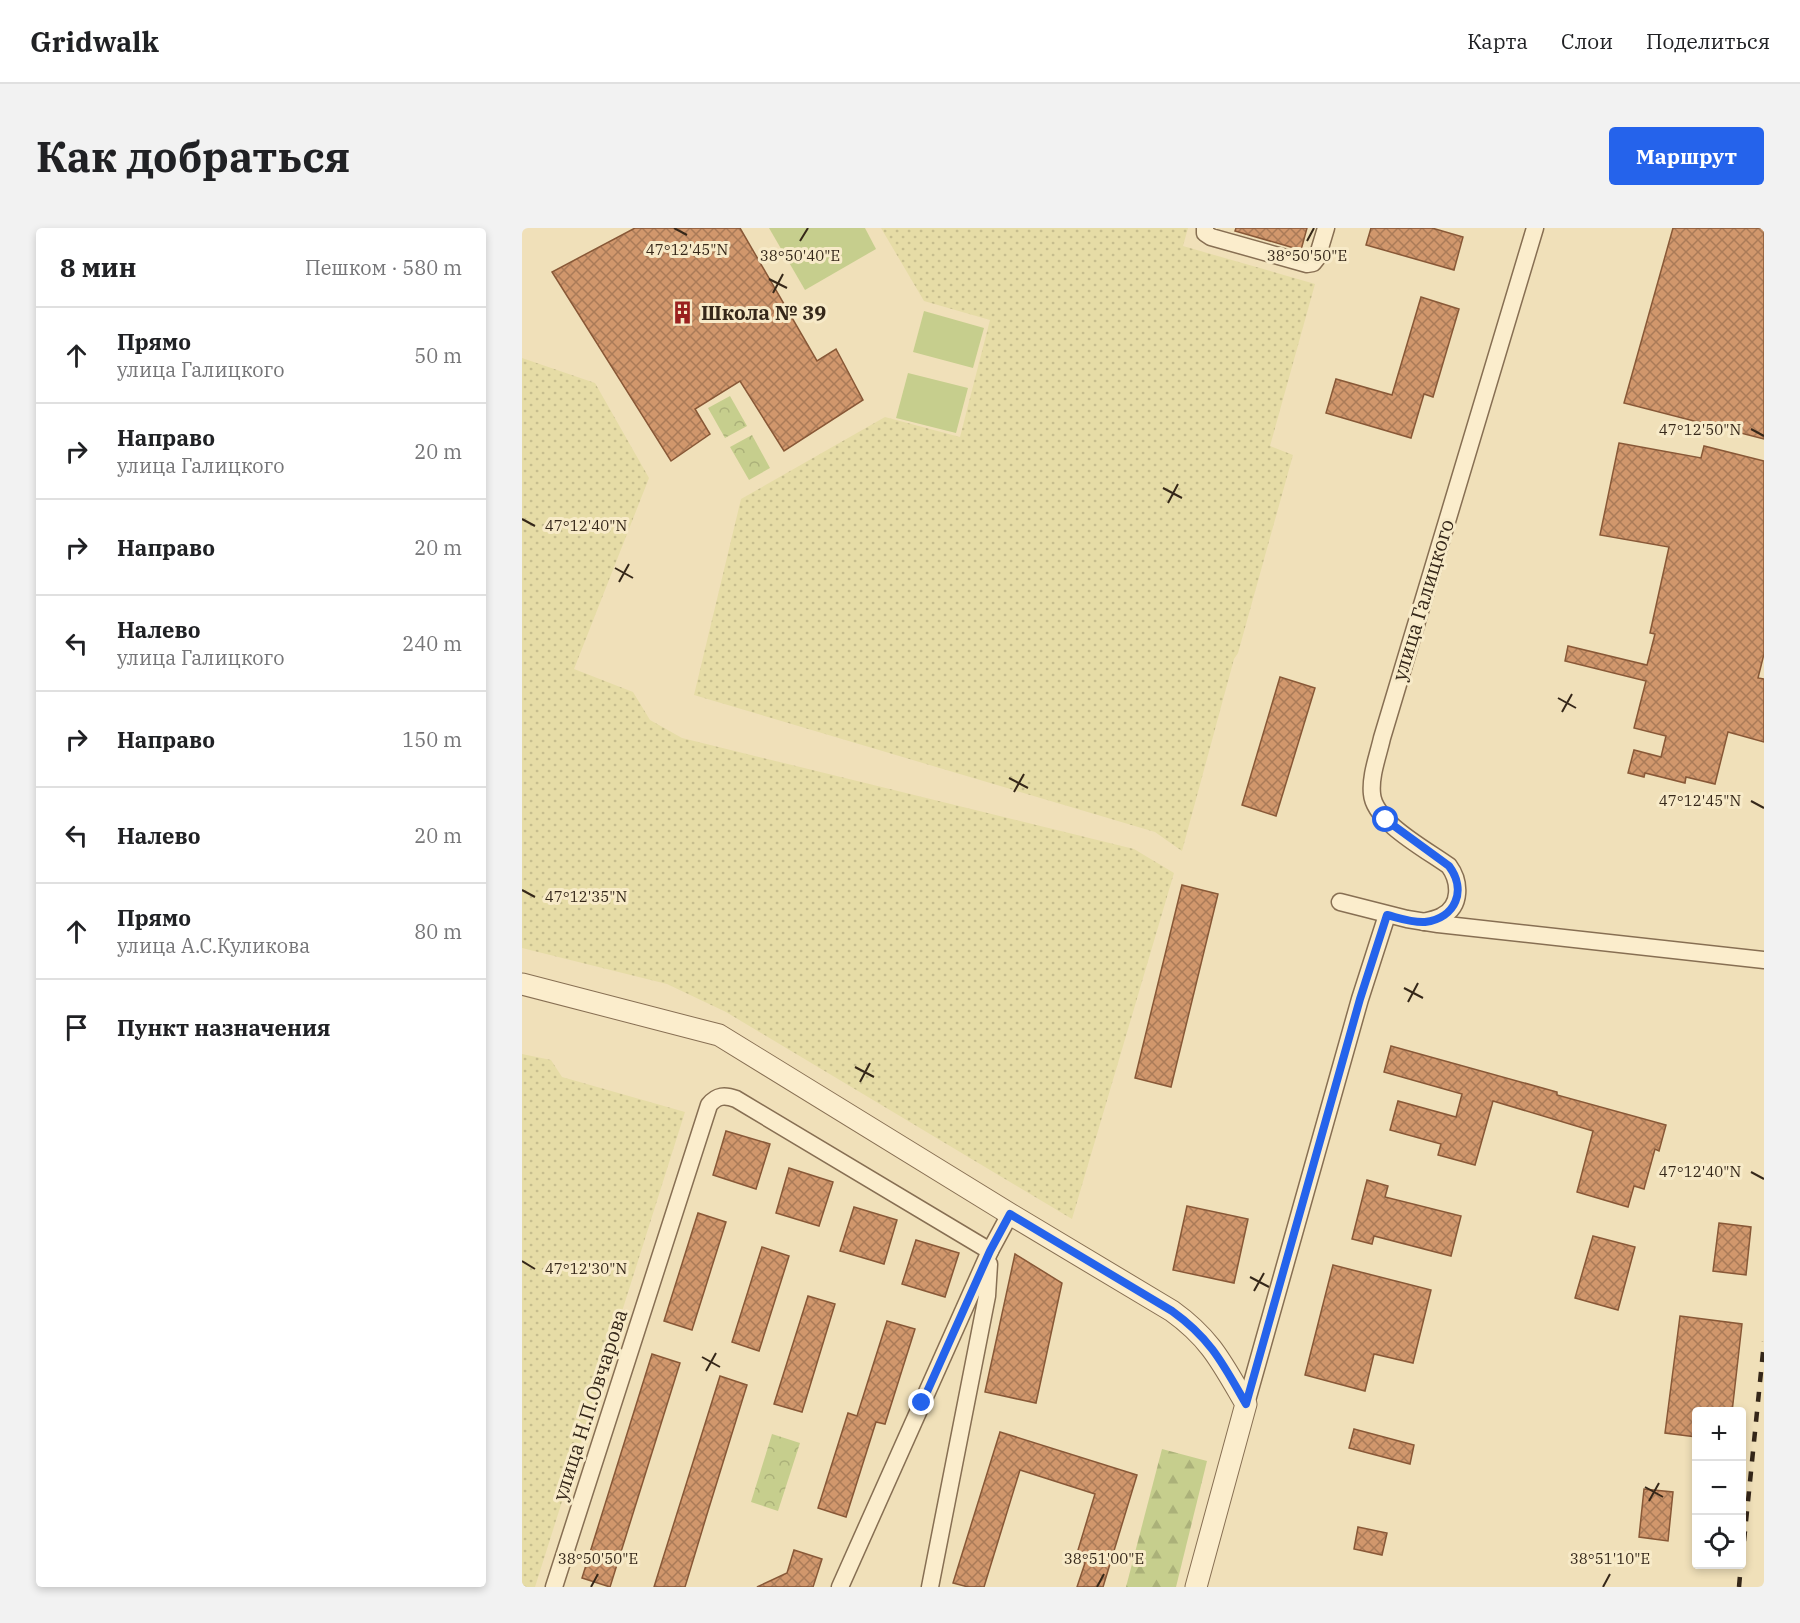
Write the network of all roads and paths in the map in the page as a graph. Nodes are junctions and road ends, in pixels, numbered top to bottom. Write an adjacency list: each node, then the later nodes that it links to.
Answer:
1 (1205, 228): 2 (street)
2 (1326, 228)
3 (1535, 228): 6 (street, улица Галицкого)
4 (1340, 902): 5 (street)
5 (1387, 915): 6 (street); 11 (street)
6 (1424, 922): 7 (street)
7 (1764, 960)
8 (522, 984): 9 (street)
9 (1010, 1214): 10 (street); 11 (street)
10 (990, 1251): 12 (street, улица Н.П.Овчарова); 13 (street); 14 (street)
11 (1246, 1404): 15 (street)
12 (554, 1587)
13 (840, 1587)
14 (930, 1587)
15 (1196, 1587)

